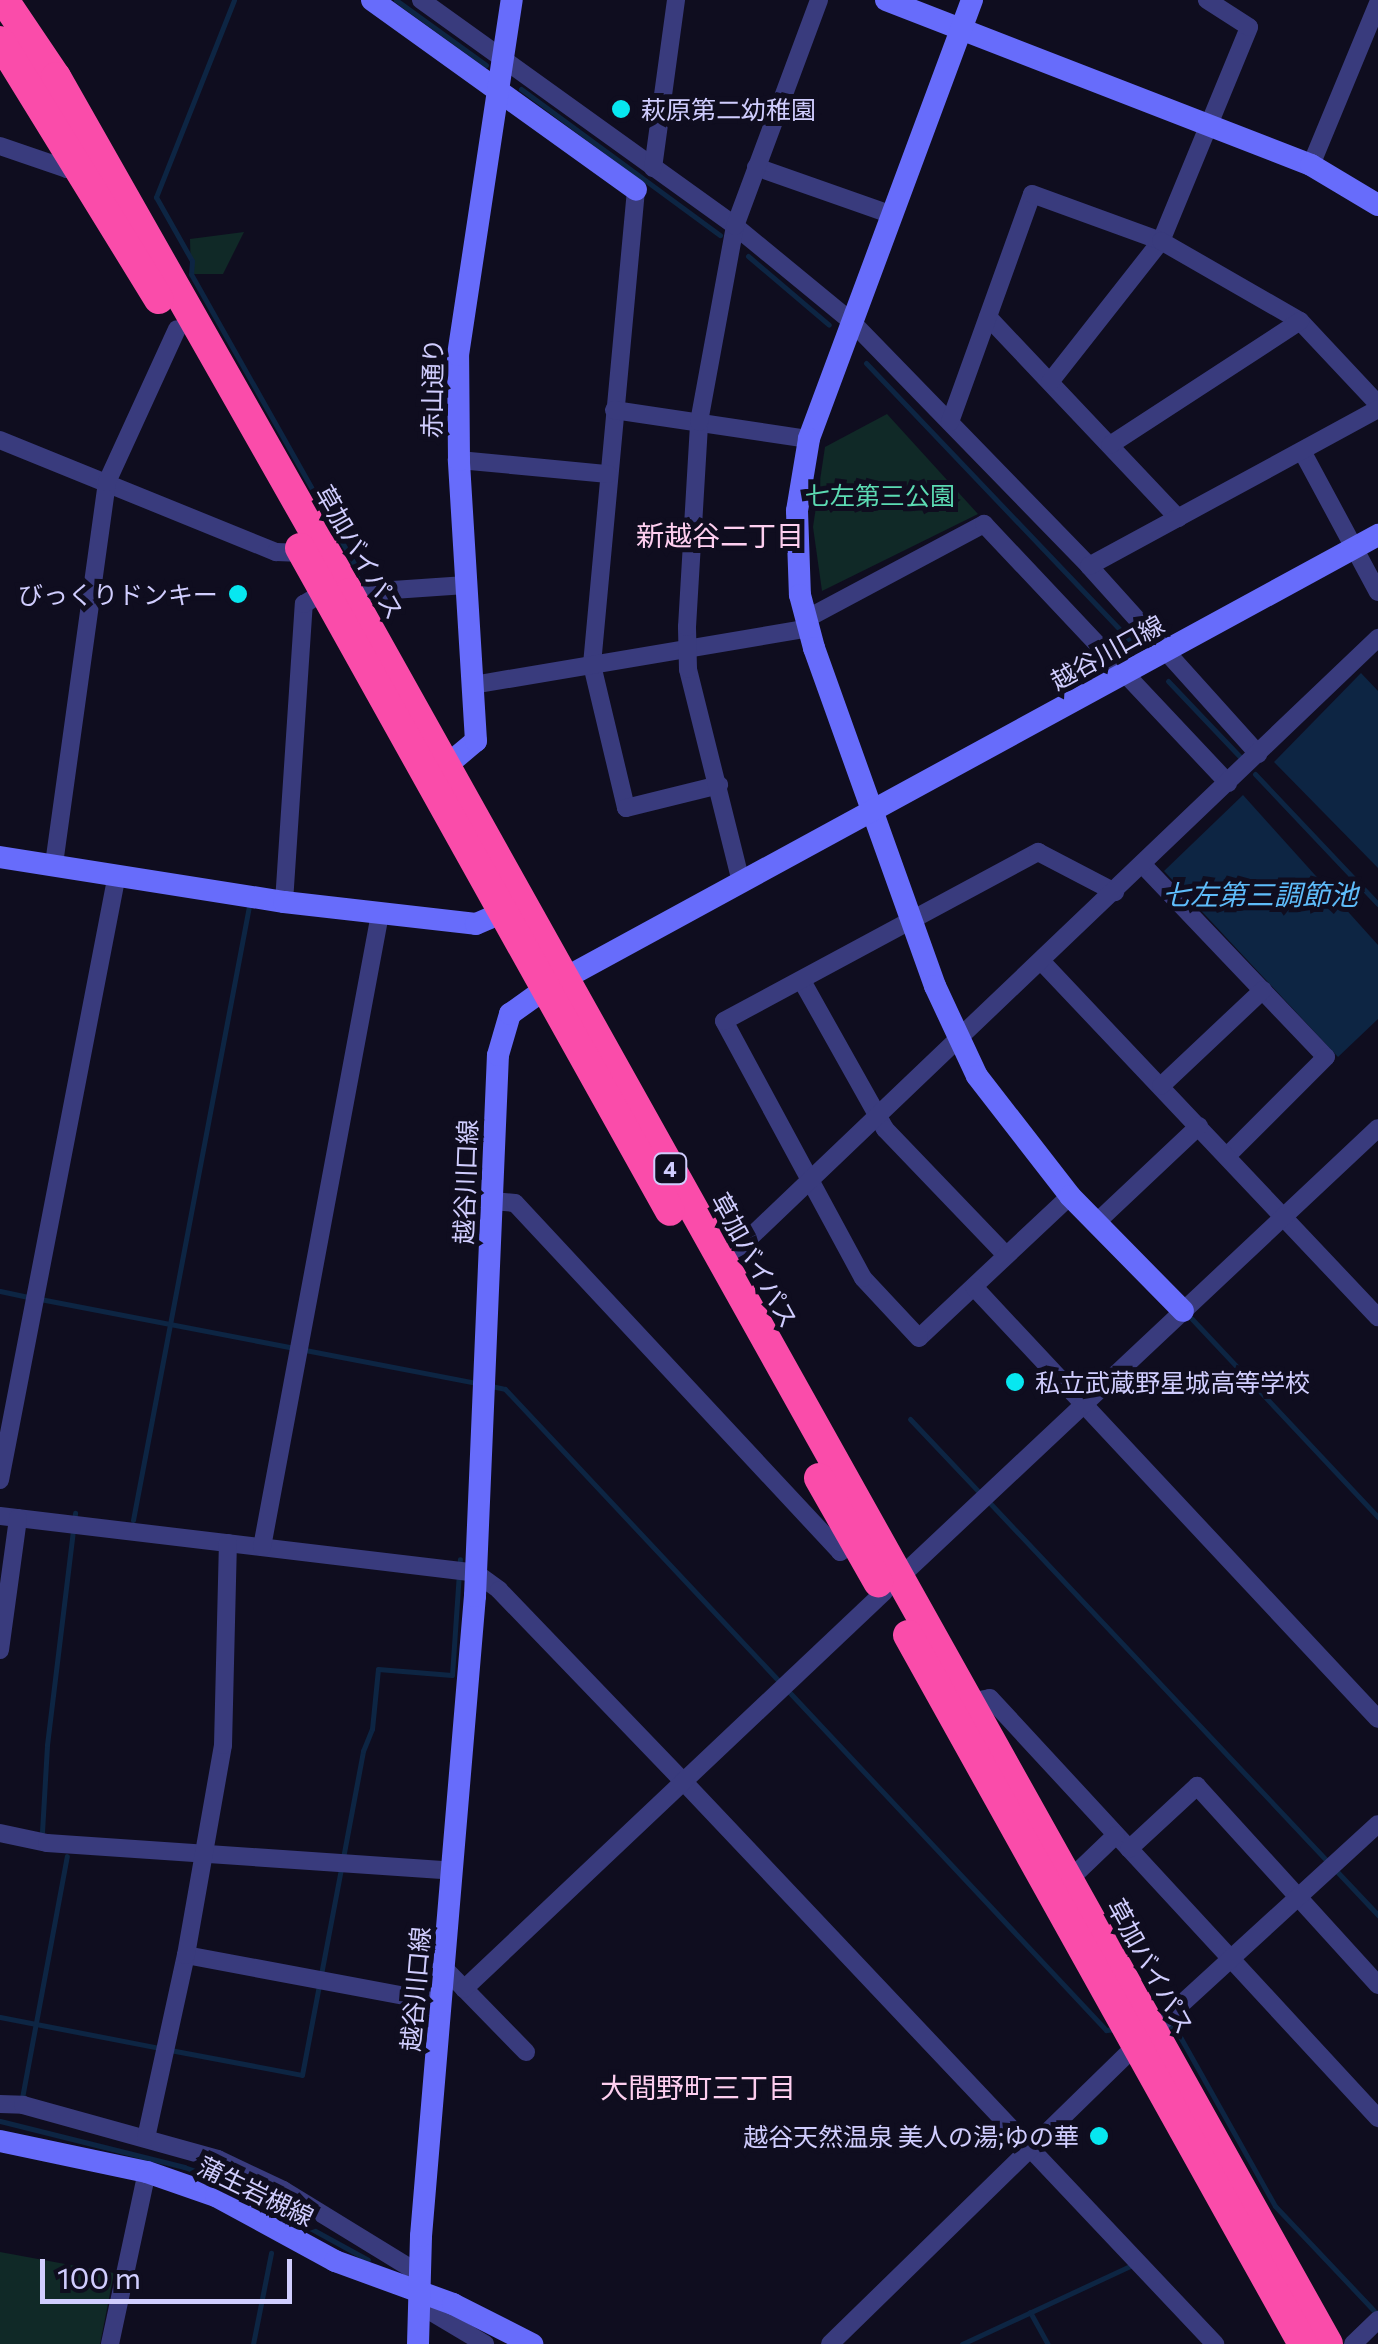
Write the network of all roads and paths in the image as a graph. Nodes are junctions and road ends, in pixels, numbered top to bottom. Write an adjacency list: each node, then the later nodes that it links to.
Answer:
1 (4, 0): 48 (highway, 草加バイパス / 4)
2 (372, 0): 14 (street)
3 (421, 0): 13 (street)
4 (512, 0): 13 (street, 赤山通り)
5 (676, 0): 20 (street)
6 (819, 0): 19 (street)
7 (886, 0): 11 (street)
8 (972, 0): 11 (street)
9 (1207, 0): 15 (street)
10 (1378, 2): 17 (street)
11 (960, 30): 15 (street); 23 (street)
12 (0, 41): 18 (highway, 草加バイパス / 4)
13 (503, 61): 14 (street, 赤山通り); 20 (street)
14 (496, 90): 21 (street); 39 (street, 赤山通り)
15 (1207, 124): 17 (street); 25 (street)
16 (0, 146): 18 (street)
17 (1311, 165): 22 (street)
18 (80, 166): 29 (highway, 草加バイパス / 4)
19 (756, 167): 23 (street); 24 (street)
20 (653, 168): 24 (street)
21 (636, 190): 32 (street)
22 (1378, 205)
23 (892, 214): 28 (street)
24 (734, 226): 28 (street); 33 (street)
25 (1161, 241): 26 (street); 27 (street); 30 (street)
26 (988, 317): 30 (street); 34 (street)
27 (1300, 321): 31 (street); 37 (street)
28 (853, 323): 34 (street); 36 (street)
29 (177, 329): 41 (street); 45 (highway, 草加バイパス / 4)
30 (1050, 382): 37 (street)
31 (1378, 406): 38 (street)
32 (614, 410): 33 (street); 40 (street)
33 (699, 422): 36 (street); 52 (street)
34 (950, 422): 46 (street)
35 (0, 440): 41 (street)
36 (809, 440): 50 (street)
37 (1110, 445): 42 (street)
38 (1302, 451): 42 (street); 44 (street)
39 (459, 460): 40 (street); 47 (street, 赤山通り)
40 (608, 474): 54 (street)
41 (106, 482): 45 (street); 63 (street)
42 (1178, 518): 46 (street)
43 (1378, 536): 44 (street, 越谷川口線)
44 (1354, 548): 49 (street); 53 (street, 越谷川口線)
45 (302, 553): 48 (highway, 草加バイパス / 4)
46 (1089, 566): 53 (street)
47 (466, 584): 48 (street); 56 (street, 赤山通り)
48 (336, 592): 58 (highway, 草加バイパス / 4); 68 (street); 69 (highway, 草加バイパス / 4)
49 (1378, 592)
50 (807, 624): 52 (street); 55 (street); 61 (street)
51 (1378, 638): 57 (street)
52 (688, 649): 54 (street); 60 (street)
53 (1166, 651): 55 (street, 越谷川口線); 57 (street)
54 (592, 665): 56 (street); 60 (street)
55 (1124, 674): 59 (street); 61 (street, 越谷川口線)
56 (473, 685): 58 (street, 赤山通り)
57 (1258, 754): 59 (street)
58 (446, 766): 69 (highway, 草加バイパス / 4)
59 (1228, 783): 64 (street)
60 (719, 785): 66 (street)
61 (873, 810): 66 (street, 越谷川口線); 71 (street)
62 (0, 857): 63 (street)
63 (54, 864): 65 (street)
64 (1143, 865): 67 (street); 75 (street)
65 (117, 874): 68 (street); 93 (street)
66 (741, 882): 74 (street, 越谷川口線)
67 (1115, 892): 71 (street); 72 (street)
68 (284, 902): 70 (street)
69 (513, 908): 70 (street); 74 (highway, 草加バイパス / 4)
70 (380, 914): 97 (street)
71 (912, 920): 73 (street); 76 (street)
72 (1042, 962): 76 (street); 77 (street)
73 (802, 980): 78 (street); 82 (street)
74 (555, 983): 84 (street, 越谷川口線); 88 (highway, 草加バイパス / 4); 95 (highway, 草加バイパス / 4)
75 (1262, 990): 77 (street); 81 (street)
76 (958, 1040): 78 (street); 83 (street)
77 (1161, 1086): 79 (street)
78 (877, 1117): 82 (street); 87 (street)
79 (1199, 1126): 81 (street); 86 (street)
80 (1378, 1128): 85 (street)
81 (1227, 1156): 85 (street)
82 (811, 1180): 88 (street); 89 (street)
83 (1070, 1196): 86 (street); 87 (street)
84 (492, 1202): 95 (street); 98 (street, 越谷川口線)
85 (1283, 1217): 90 (street); 91 (street)
86 (1098, 1222): 90 (street)
87 (1006, 1254): 89 (street)
88 (720, 1258): 99 (highway, 草加バイパス / 4)
89 (974, 1287): 92 (street)
90 (1184, 1311): 92 (street)
91 (1378, 1317)
92 (1084, 1404): 99 (street); 102 (street)
93 (0, 1480)
94 (9, 1517): 96 (street); 100 (street)
95 (854, 1542): 99 (highway, 草加バイパス / 4)
96 (228, 1543): 97 (street); 109 (street)
97 (262, 1547): 98 (street)
98 (476, 1573): 105 (street); 110 (street, 越谷川口線)
99 (892, 1585): 101 (highway, 草加バイパス / 4); 105 (street); 119 (highway, 草加バイパス / 4)
100 (0, 1650)
101 (970, 1702): 103 (street); 104 (highway, 草加バイパス / 4)
102 (1378, 1718)
103 (1040, 1752): 104 (street); 108 (street)
104 (1009, 1770): 111 (highway, 草加バイパス / 4)
105 (683, 1781): 117 (street); 125 (street)
106 (1378, 1824): 112 (street)
107 (0, 1833): 109 (street)
108 (1122, 1842): 111 (street); 112 (street); 114 (street)
109 (204, 1851): 110 (street); 113 (street)
110 (453, 1870): 115 (street, 越谷川口線)
111 (1069, 1880): 119 (highway, 草加バイパス / 4)
112 (1296, 1899): 114 (street); 116 (street)
113 (186, 1954): 118 (street); 123 (street)
114 (1232, 1960): 119 (street); 122 (street)
115 (445, 1969): 117 (street); 118 (street, 越谷川口線)
116 (1378, 1985)
117 (464, 1989): 120 (street)
118 (442, 2003): 127 (street, 越谷川口線)
119 (1144, 2038): 125 (street); 135 (highway, 草加バイパス / 4); 136 (highway, 草加バイパス / 4)
120 (526, 2052)
121 (0, 2104): 123 (street)
122 (1378, 2118)
123 (146, 2138): 127 (street)
124 (0, 2141): 126 (street, 蒲生岩槻線)
125 (1031, 2151): 133 (street); 134 (street)
126 (147, 2172): 127 (street, 蒲生岩槻線); 129 (street)
127 (419, 2291): 130 (street, 越谷川口線); 131 (street); 132 (street, 蒲生岩槻線)
128 (1378, 2320): 137 (street)
129 (110, 2344)
130 (418, 2344)
131 (485, 2344)
132 (532, 2344)
133 (830, 2344)
134 (1215, 2344)
135 (1303, 2344)
136 (1328, 2344)
137 (1353, 2344)

